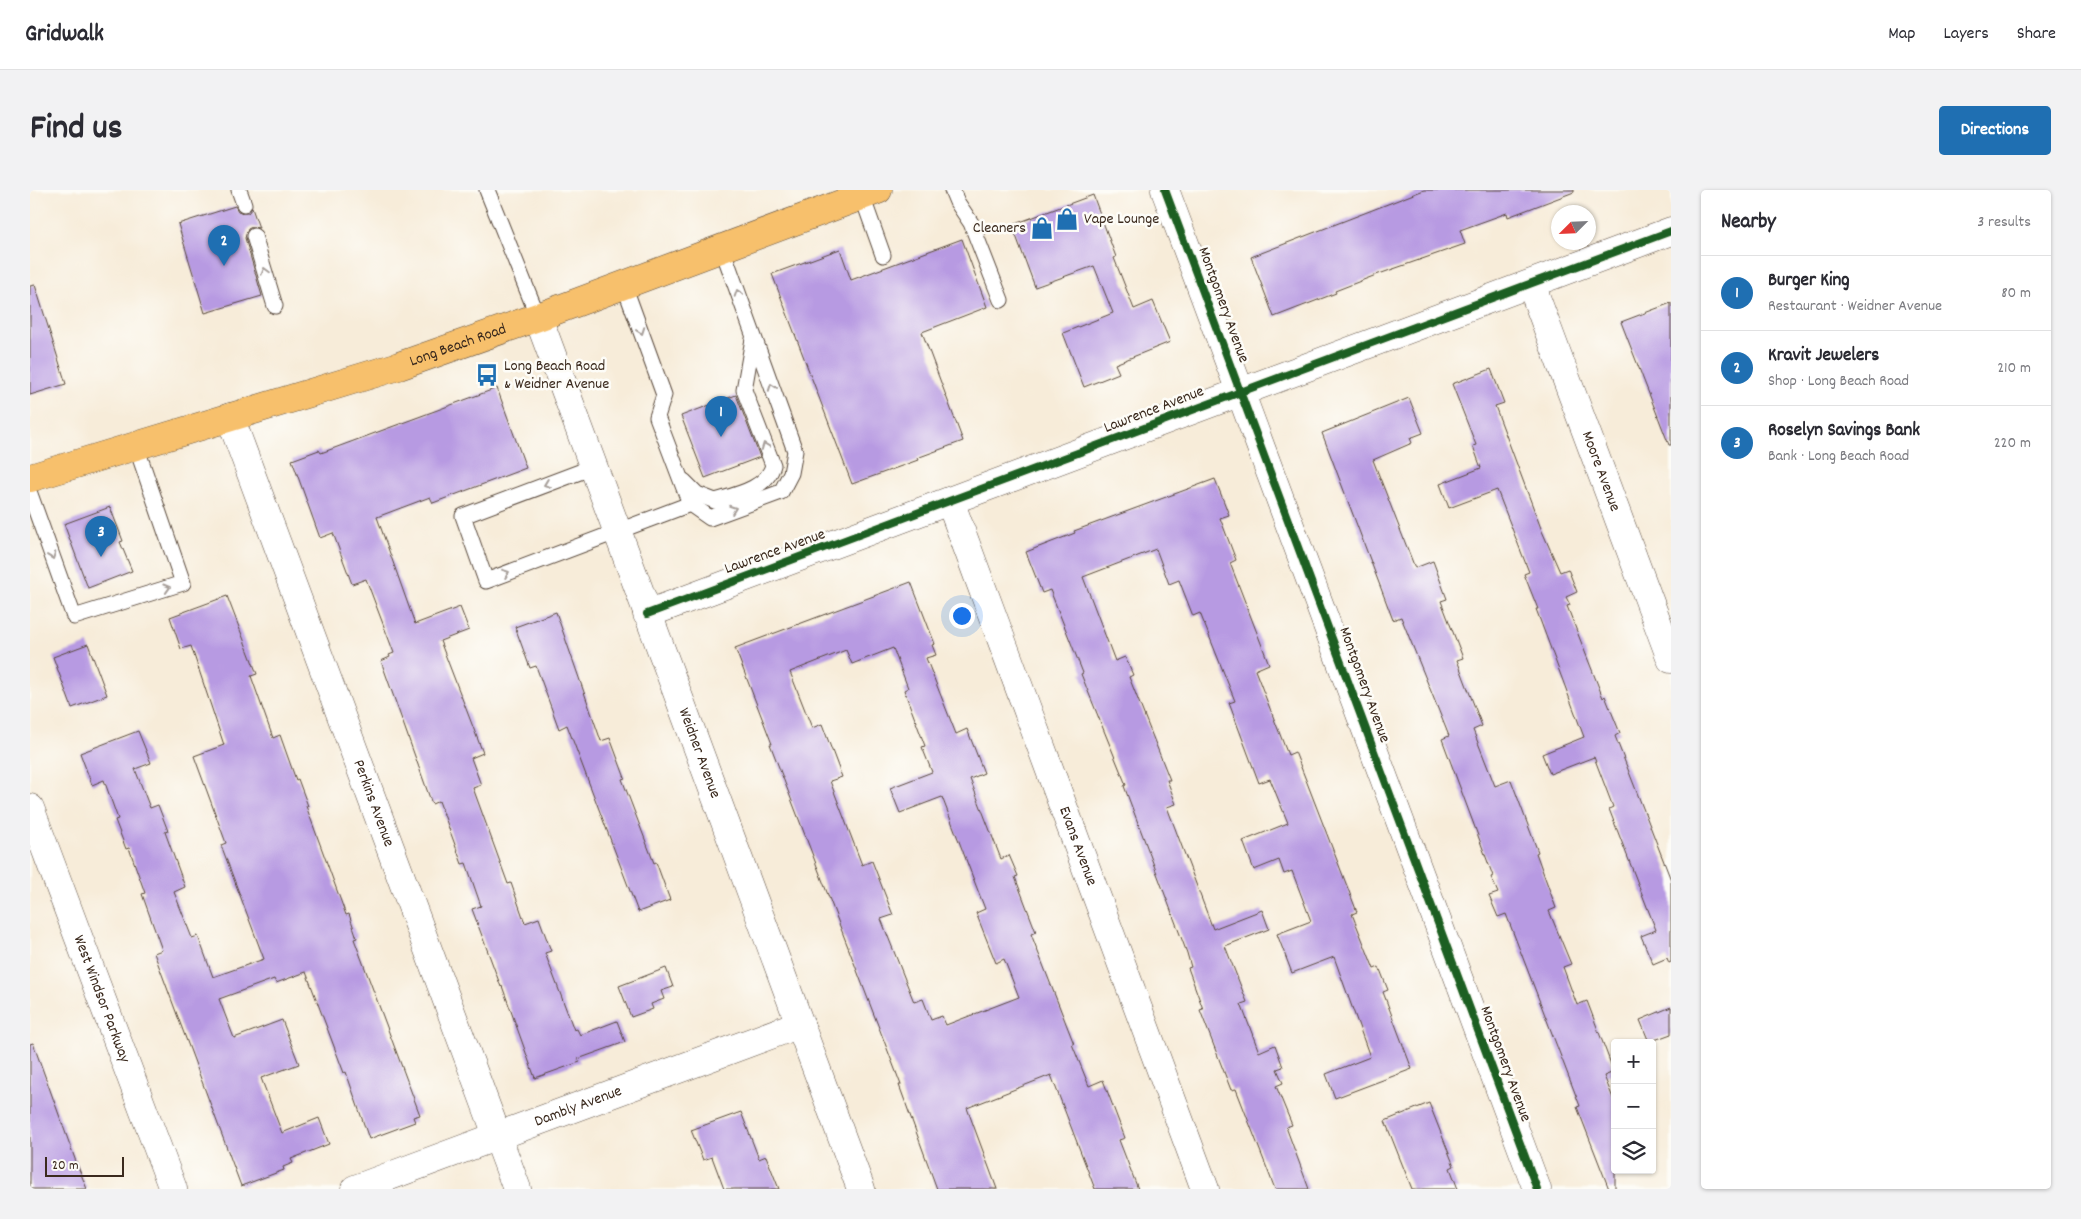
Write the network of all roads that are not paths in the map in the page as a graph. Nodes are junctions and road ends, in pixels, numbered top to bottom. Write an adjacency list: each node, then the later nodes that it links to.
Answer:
1 (487, 190): 13 (lane)
2 (952, 190): 11 (lane)
3 (1165, 190): 15 (street, Montgomery Avenue)
4 (870, 193): 7 (main road, Long Beach Road); 8 (lane)
5 (1671, 232): 9 (street, Lawrence Avenue)
6 (254, 236): 12 (lane, one-way to 6)
7 (722, 248): 10 (main road, Long Beach Road); 14 (lane, one-way to 7)
8 (884, 255)
9 (1531, 284): 15 (street, Lawrence Avenue); 26 (street, Moore Avenue)
10 (624, 285): 13 (main road, Long Beach Road); 19 (lane, one-way to 19)
11 (1001, 300)
12 (275, 306)
13 (538, 317): 16 (main road, Long Beach Road); 18 (street, Weidner Avenue)
14 (754, 338): 19 (lane, one-way to 14); 23 (lane, one-way to 14)
15 (1240, 392): 22 (street, Lawrence Avenue); 35 (street, Montgomery Avenue)
16 (230, 417): 17 (main road, Long Beach Road); 29 (street, Perkins Avenue)
17 (136, 446): 20 (main road, Long Beach Road); 21 (lane, one-way to 17)
18 (593, 467): 24 (street, Weidner Avenue); 24 (lane, one-way to 24)
19 (680, 477): 23 (lane)
20 (30, 478)
21 (30, 494)
22 (950, 501): 25 (street, Lawrence Avenue); 34 (street, Evans Avenue)
23 (690, 504): 24 (lane)
24 (617, 530): 25 (street, Weidner Avenue)
25 (647, 614): 28 (street, Weidner Avenue)
26 (1671, 659)
27 (30, 808): 30 (street, West Windsor Parkway)
28 (800, 1024): 29 (street, Dambly Avenue); 33 (street, Weidner Avenue)
29 (497, 1136): 31 (street, Dambly Avenue); 32 (street, Perkins Avenue)
30 (173, 1189)
31 (354, 1189)
32 (517, 1189)
33 (861, 1189)
34 (1205, 1189)
35 (1537, 1189)

